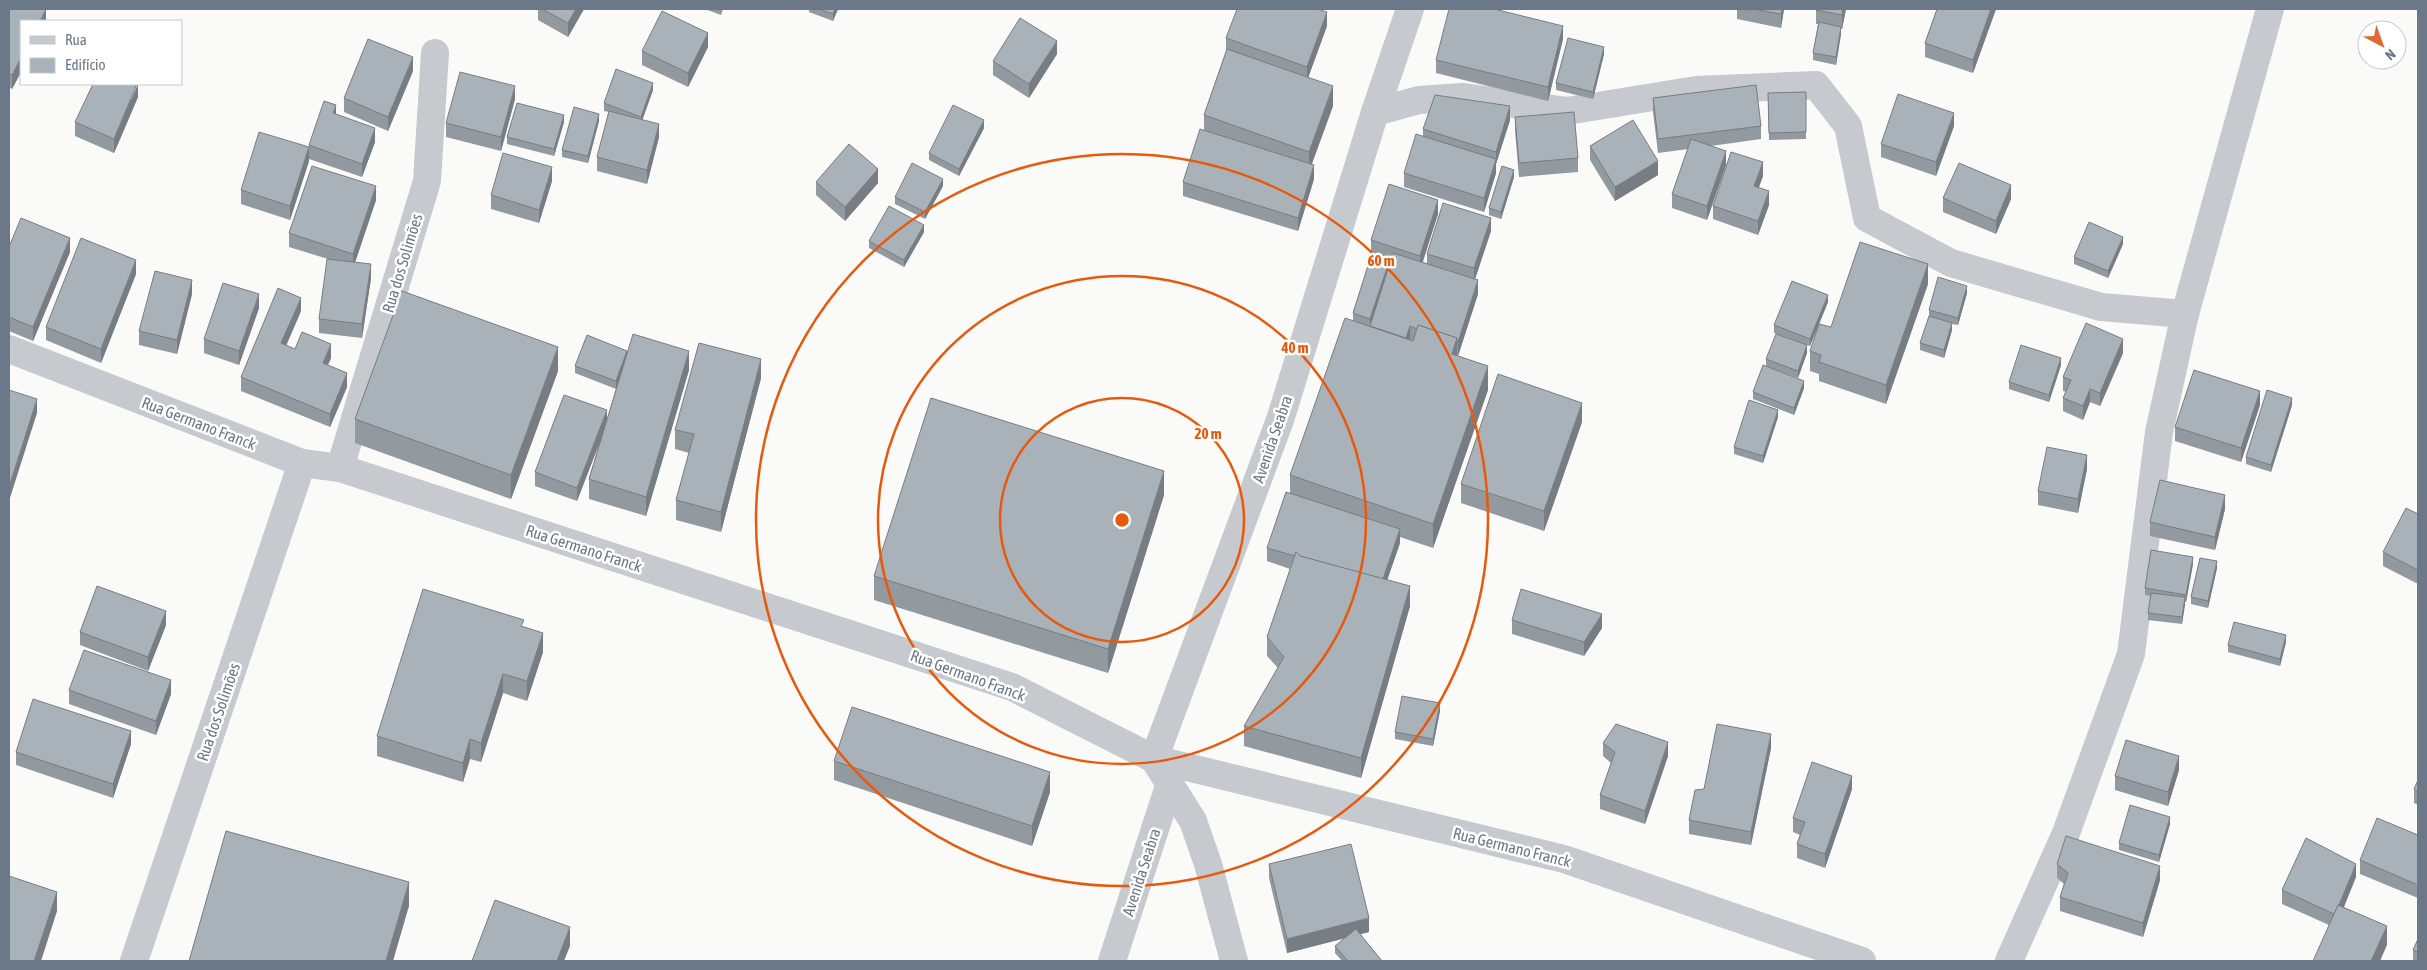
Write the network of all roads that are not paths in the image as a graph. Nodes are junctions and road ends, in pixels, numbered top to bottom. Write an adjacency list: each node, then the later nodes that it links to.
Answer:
1 (1410, 9): 4 (street, Avenida Seabra)
2 (2270, 9): 5 (street)
3 (435, 53): 8 (street, Rua dos Solimões)
4 (1375, 112): 5 (street); 9 (street, Avenida Seabra)
5 (2185, 314): 15 (street)
6 (9, 349): 7 (street, Rua Germano Franck)
7 (302, 463): 8 (street, Rua Germano Franck); 11 (street, Rua dos Solimões)
8 (340, 468): 9 (street, Rua Germano Franck)
9 (1154, 759): 10 (street, Rua Germano Franck); 14 (street, Rua Germano Franck)
10 (1170, 782): 12 (street, Avenida Seabra); 13 (street, Rua Germano Franck)
11 (134, 961)
12 (1112, 961)
13 (1234, 961)
14 (1862, 961)
15 (2009, 961)

